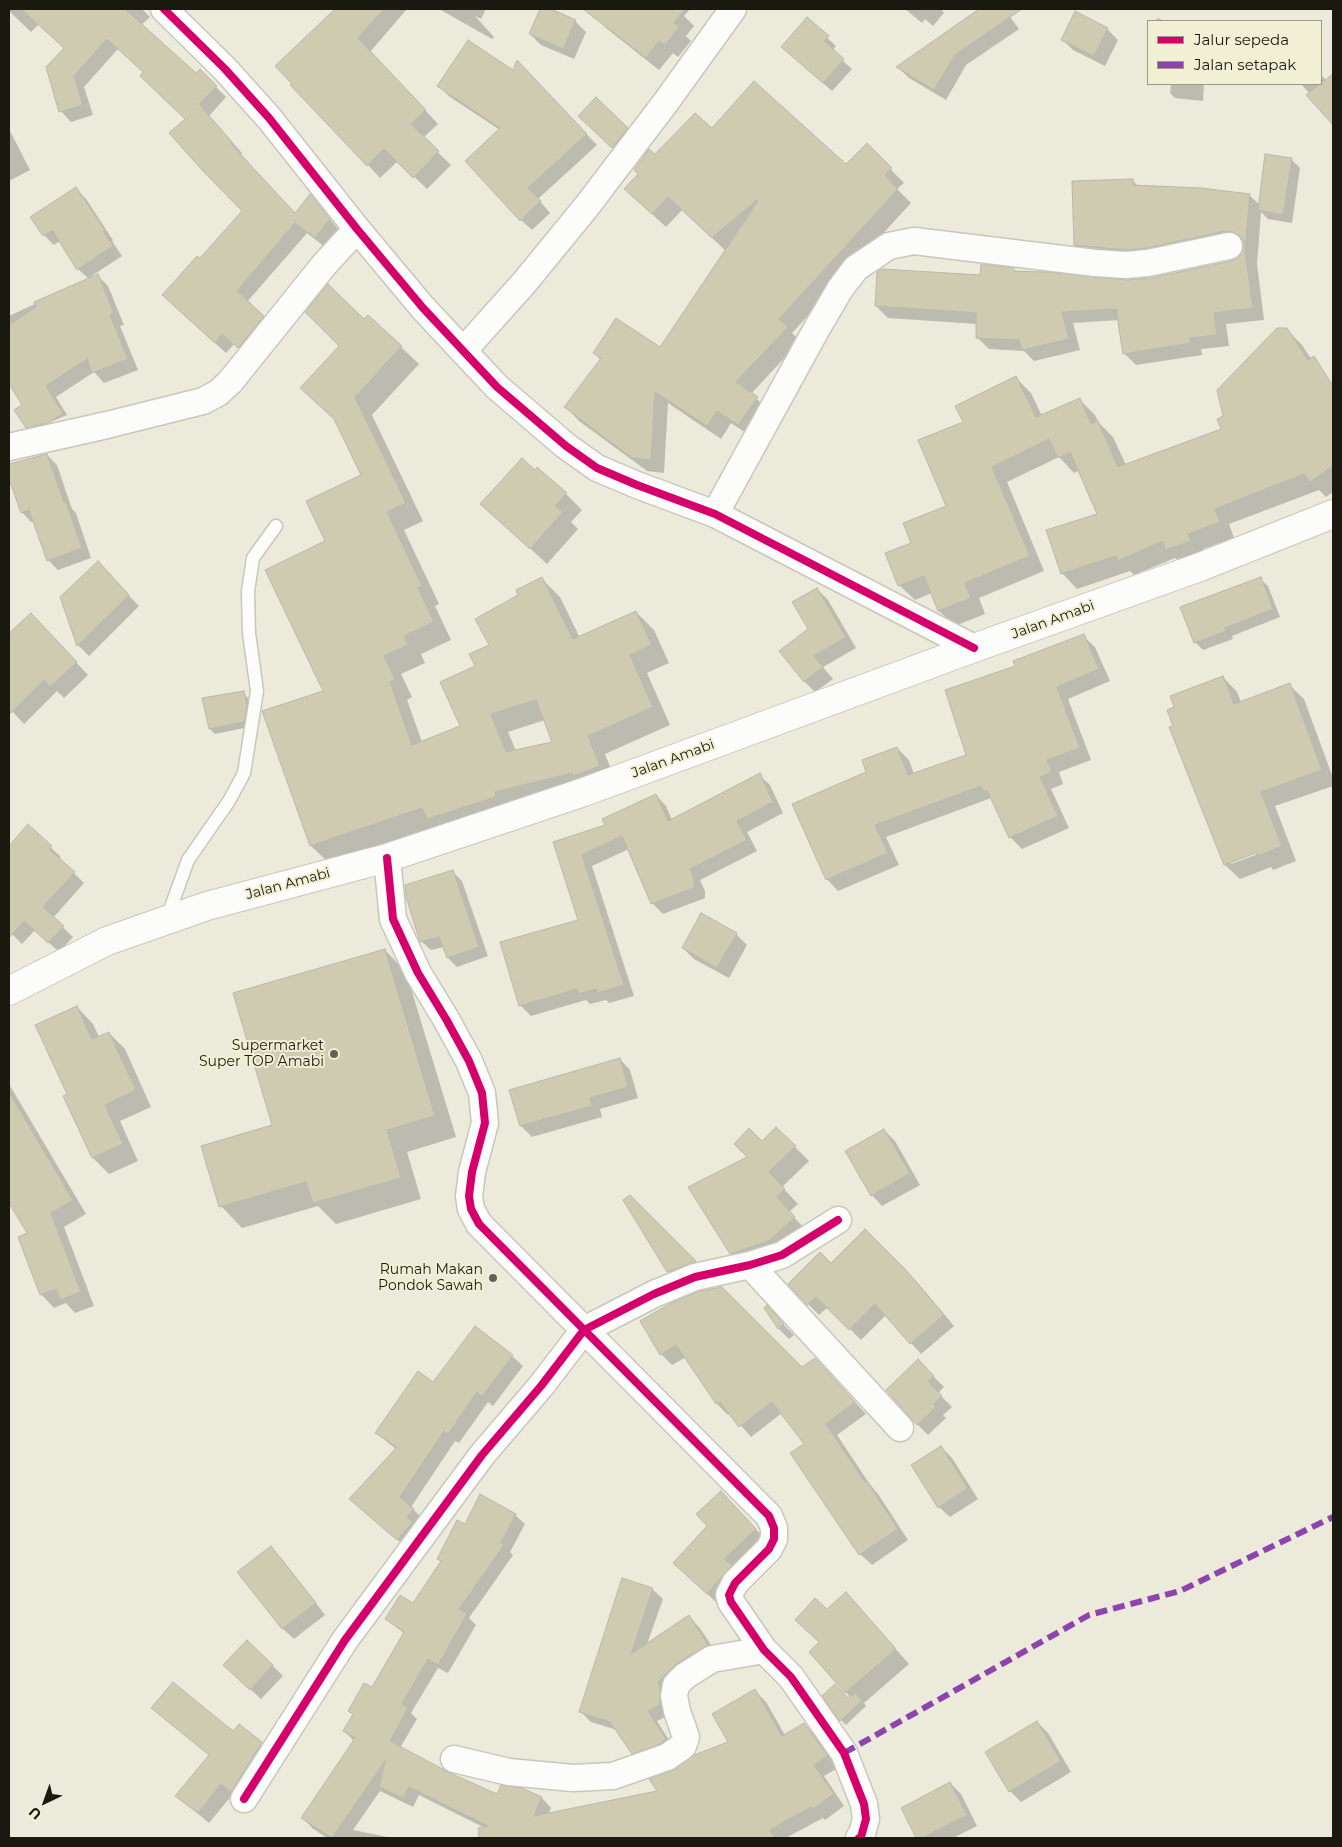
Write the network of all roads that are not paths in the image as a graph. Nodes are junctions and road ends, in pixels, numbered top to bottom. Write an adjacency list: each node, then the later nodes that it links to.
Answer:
1 (164, 9): 3 (street)
2 (733, 9): 5 (street)
3 (357, 229): 5 (street); 6 (street)
4 (1229, 246): 7 (street)
5 (463, 351): 7 (street)
6 (12, 440)
7 (715, 514): 10 (street)
8 (1333, 514): 10 (main road, Jalan Amabi)
9 (276, 526): 12 (lane)
10 (974, 648): 11 (main road, Jalan Amabi)
11 (386, 858): 12 (main road, Jalan Amabi); 16 (street)
12 (166, 920): 13 (main road, Jalan Amabi)
13 (9, 991)
14 (838, 1220): 15 (street)
15 (750, 1265): 16 (street); 17 (street)
16 (584, 1330): 18 (street); 20 (street)
17 (900, 1428)
18 (764, 1650): 19 (street); 21 (street)
19 (454, 1759)
20 (244, 1799)
21 (859, 1838)

